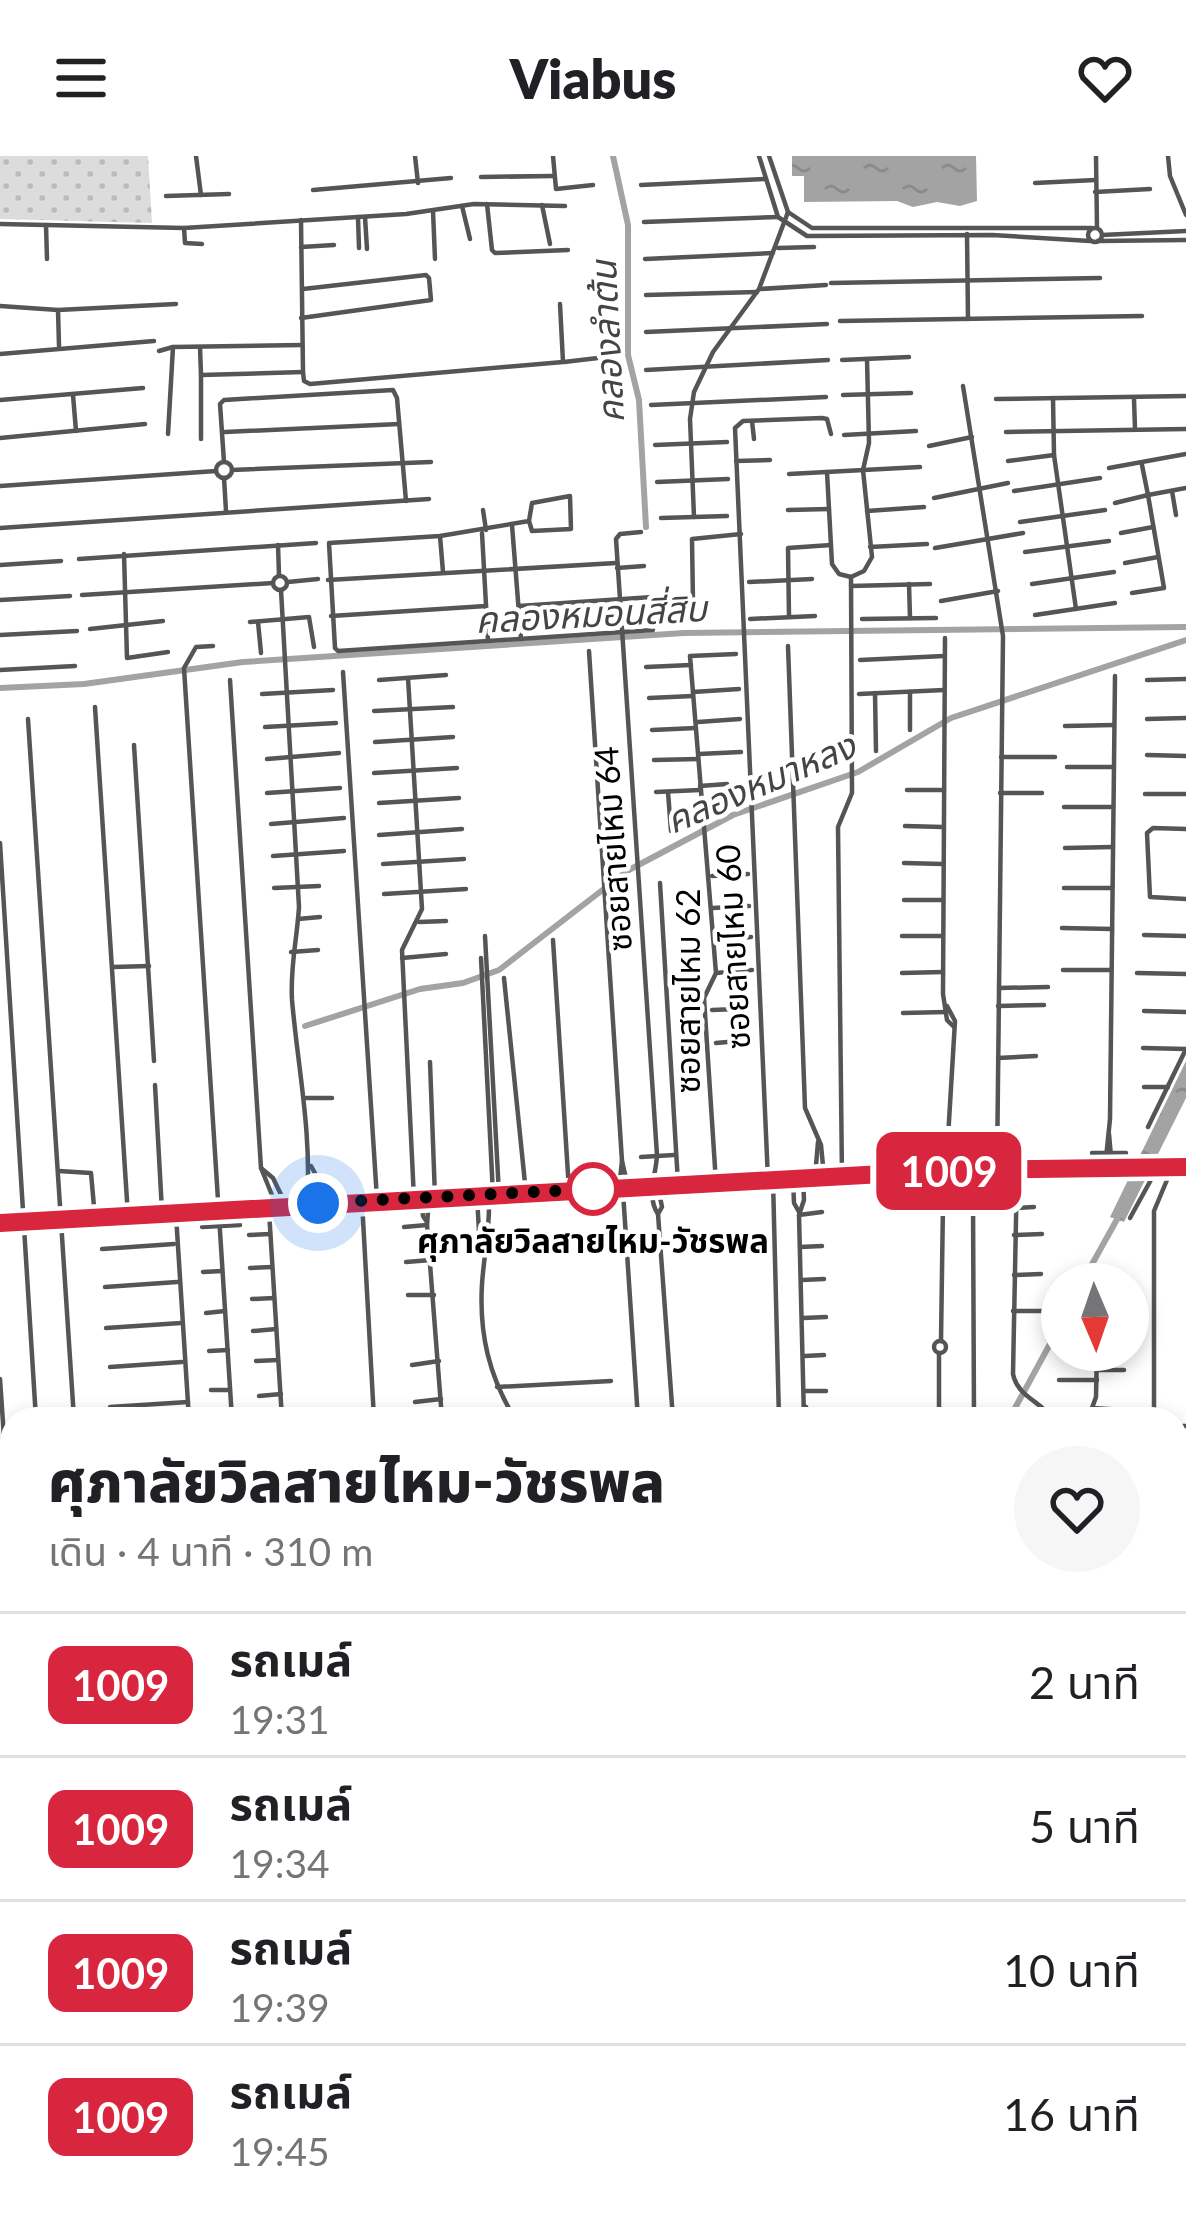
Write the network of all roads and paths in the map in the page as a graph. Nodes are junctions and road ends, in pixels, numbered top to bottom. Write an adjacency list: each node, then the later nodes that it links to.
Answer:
1 (196, 156): 21 (street)
2 (415, 156): 13 (street)
3 (553, 156): 8 (street)
4 (759, 156): 11 (street)
5 (769, 156): 28 (street)
6 (1096, 156): 12 (street)
7 (1168, 156): 29 (street)
8 (554, 176): 9 (street); 15 (street)
9 (481, 177)
10 (452, 178): 13 (street)
11 (765, 179): 16 (street); 32 (street)
12 (1096, 180): 14 (street); 19 (street)
13 (418, 183): 18 (street)
14 (1035, 183)
15 (593, 185)
16 (640, 185)
17 (1150, 189): 19 (street)
18 (313, 190)
19 (1096, 192): 38 (street)
20 (229, 194): 21 (street)
21 (201, 195): 22 (street)
22 (166, 196)
23 (487, 204): 24 (street); 25 (street); 52 (street)
24 (542, 205): 26 (street); 47 (street)
25 (462, 206): 27 (street); 42 (street)
26 (565, 206)
27 (433, 211): 30 (street); 57 (street)
28 (788, 212): 32 (street); 36 (street)
29 (1186, 215)
30 (362, 217): 31 (street); 51 (street)
31 (302, 220): 37 (street); 49 (street)
32 (780, 220): 33 (street); 41 (street); 53 (street)
33 (644, 222)
34 (0, 224): 35 (street)
35 (46, 225): 37 (street); 55 (street)
36 (884, 227): 39 (street); 41 (street)
37 (184, 228): 45 (street)
38 (1094, 228): 39 (street); 43 (street); 43 (street)
39 (967, 230): 41 (street); 43 (street); 59 (street)
40 (1186, 231): 43 (street)
41 (884, 236)
42 (470, 239)
43 (1097, 239): 44 (street)
44 (1186, 240)
45 (185, 243): 46 (street); 54 (street)
46 (202, 244)
47 (550, 244)
48 (334, 245): 49 (street)
49 (301, 247): 60 (street)
50 (814, 247): 53 (street)
51 (363, 248)
52 (568, 250)
53 (774, 251): 56 (street); 61 (street)
54 (185, 254)
55 (47, 259)
56 (645, 259)
57 (435, 260)
58 (1100, 278): 59 (street)
59 (968, 280): 61 (street); 69 (street)
60 (301, 289): 68 (street); 68 (street)
61 (758, 290): 62 (street); 73 (street)
62 (646, 295)
63 (176, 304): 66 (street)
64 (560, 304): 86 (street)
65 (0, 306): 66 (street)
66 (58, 310): 79 (street)
67 (1142, 316): 69 (street)
68 (301, 318): 76 (street)
69 (968, 319): 70 (street)
70 (840, 321)
71 (827, 324): 73 (street)
72 (607, 328): 86 (street)
73 (729, 329): 74 (street); 87 (street)
74 (646, 332)
75 (154, 341): 79 (street)
76 (302, 345): 77 (street); 89 (street)
77 (200, 346): 78 (street); 90 (street)
78 (173, 347): 80 (street); 115 (street)
79 (59, 348): 81 (street)
80 (159, 351)
81 (0, 354)
82 (909, 357): 83 (street)
83 (867, 358): 85 (street); 95 (street)
84 (828, 360): 87 (street)
85 (842, 360)
86 (562, 362): 89 (street)
87 (704, 367): 88 (street); 103 (street)
88 (646, 370)
89 (303, 373): 90 (street)
90 (201, 375): 121 (street)
91 (963, 386): 119 (street)
92 (142, 388): 94 (street)
93 (911, 393): 95 (street)
94 (73, 394): 102 (street); 111 (street)
95 (868, 394): 96 (street); 117 (street)
96 (843, 395)
97 (1184, 396): 99 (street)
98 (826, 397): 103 (street)
99 (1134, 397): 100 (street); 108 (street)
100 (1053, 398): 101 (street); 110 (street)
101 (996, 399)
102 (0, 400)
103 (691, 403): 104 (street); 124 (street)
104 (651, 405)
105 (752, 421): 116 (street); 122 (street); 129 (street)
106 (145, 424): 111 (street)
107 (399, 424): 114 (street); 114 (street); 134 (street)
108 (1136, 429): 109 (street); 110 (street)
109 (1186, 429)
110 (1053, 430): 113 (street); 128 (street)
111 (76, 431): 120 (street)
112 (916, 431): 117 (street)
113 (1006, 432)
114 (223, 433): 132 (street)
115 (168, 434)
116 (831, 434)
117 (869, 434): 118 (street); 139 (street)
118 (844, 435)
119 (972, 437): 126 (street); 152 (street)
120 (0, 438)
121 (201, 439)
122 (754, 439)
123 (727, 442): 124 (street)
124 (691, 444): 125 (street); 146 (street)
125 (655, 445)
126 (929, 446)
127 (1186, 454): 135 (street)
128 (1054, 455): 131 (street); 149 (street)
129 (736, 460): 130 (street); 181 (street, ซอยสายไหม 60)
130 (770, 460)
131 (1008, 461)
132 (224, 462): 138 (street); 140 (street)
133 (430, 463): 134 (street)
134 (403, 464): 138 (street); 158 (street)
135 (1142, 465): 137 (street); 155 (street)
136 (920, 467): 139 (street)
137 (1109, 468)
138 (232, 470): 143 (street)
139 (863, 470): 141 (street); 166 (street)
140 (216, 471): 143 (street); 150 (street)
141 (827, 472): 142 (street); 161 (street)
142 (788, 474)
143 (224, 478): 165 (street)
144 (1100, 478): 149 (street)
145 (728, 479): 146 (street)
146 (693, 480): 147 (street); 170 (street)
147 (657, 482)
148 (1008, 484): 152 (street)
149 (1058, 485): 153 (street); 169 (street)
150 (0, 486)
151 (1186, 488): 154 (street)
152 (981, 489): 156 (street); 183 (street)
153 (1014, 490)
154 (1172, 490): 155 (street); 167 (street)
155 (1148, 496): 159 (street); 175 (street)
156 (934, 498)
157 (429, 499): 158 (street)
158 (406, 501): 165 (street)
159 (1115, 503)
160 (924, 507): 166 (street)
161 (829, 509): 163 (street); 188 (street)
162 (482, 510): 177 (street)
163 (788, 510)
164 (1105, 510): 169 (street)
165 (226, 511): 176 (street)
166 (867, 511): 190 (street)
167 (1176, 515)
168 (728, 516): 170 (street)
169 (1062, 516): 173 (street); 189 (street)
170 (694, 517): 171 (street)
171 (662, 518)
172 (529, 521): 172 (street); 174 (street)
173 (1020, 522)
174 (512, 524): 177 (street); 202 (street)
175 (1153, 527): 179 (street); 194 (street)
176 (0, 528)
177 (484, 530): 182 (street); 201 (street)
178 (641, 532): 199 (street, ซอยสายไหม 64)
179 (1121, 532)
180 (1023, 533): 183 (street)
181 (741, 534): 243 (street); 445 (street, ซอยสายไหม 60)
182 (440, 536): 203 (street); 210 (street)
183 (990, 539): 191 (street); 221 (street)
184 (1109, 541): 189 (street)
185 (316, 543): 187 (street)
186 (927, 544): 190 (street)
187 (278, 545): 193 (street); 205 (street)
188 (831, 545): 206 (street); 211 (street)
189 (1066, 546): 192 (street); 207 (street)
190 (870, 547): 206 (street)
191 (935, 548)
192 (1025, 552)
193 (124, 554): 195 (street); 219 (street)
194 (1158, 557): 197 (street); 222 (street)
195 (79, 559)
196 (61, 561): 198 (street)
197 (1125, 563)
198 (0, 565)
199 (617, 566): 200 (street); 202 (street); 226 (street, ซอยสายไหม 64)
200 (644, 566)
201 (484, 570): 202 (street); 203 (street); 230 (street)
202 (517, 570): 231 (street)
203 (443, 572): 210 (street)
204 (1114, 572): 207 (street)
205 (279, 576): 212 (street); 214 (street)
206 (851, 577): 218 (street)
207 (1071, 578): 217 (street); 232 (street)
208 (812, 579): 211 (street)
209 (318, 580): 212 (street)
210 (328, 580): 234 (street)
211 (789, 580): 213 (street); 236 (street)
212 (287, 582): 220 (street)
213 (749, 582)
214 (273, 583): 219 (street); 220 (street)
215 (908, 584): 216 (street); 218 (street); 239 (street)
216 (930, 584)
217 (1032, 584)
218 (851, 586): 442 (street)
219 (123, 590): 223 (street); 244 (street)
220 (281, 590): 238 (street)
221 (998, 591): 228 (street); 310 (street)
222 (1132, 593)
223 (82, 595)
224 (70, 596): 227 (street)
225 (653, 597): 226 (street)
226 (620, 599): 231 (street); 248 (street, ซอยสายไหม 64)
227 (0, 600)
228 (941, 601)
229 (1115, 603): 232 (street)
230 (486, 606): 234 (street); 252 (street)
231 (519, 606): 251 (street)
232 (1076, 609): 233 (street)
233 (1035, 614)
234 (332, 616): 252 (street)
235 (815, 616): 236 (street)
236 (790, 617): 240 (street)
237 (936, 617): 239 (street)
238 (283, 618): 254 (street); 258 (street); 278 (street)
239 (910, 618): 241 (street)
240 (750, 619)
241 (862, 620)
242 (163, 621): 244 (street)
243 (683, 623)
244 (126, 625): 245 (street); 257 (street)
245 (90, 629)
246 (653, 630): 248 (street)
247 (76, 631): 249 (street)
248 (621, 634): 251 (street); 430 (street, ซอยสายไหม 64)
249 (0, 635)
250 (945, 638): 260 (street)
251 (521, 639): 252 (street)
252 (488, 641)
253 (213, 646): 462 (street)
254 (314, 646)
255 (788, 646): 443 (street)
256 (589, 651): 449 (street)
257 (168, 652)
258 (261, 652)
259 (736, 654): 262 (street, ซอยสายไหม 62)
260 (944, 656): 261 (street); 276 (street)
261 (860, 660)
262 (691, 665): 264 (street); 281 (street, ซอยสายไหม 62)
263 (75, 666): 265 (street)
264 (646, 668)
265 (0, 670)
266 (343, 672): 457 (street)
267 (446, 675): 269 (street)
268 (1115, 676): 295 (street)
269 (408, 678): 272 (street); 286 (street)
270 (1186, 679): 273 (street)
271 (230, 680): 459 (street)
272 (379, 680)
273 (1147, 680)
274 (739, 688): 281 (street)
275 (333, 690): 278 (street)
276 (944, 690): 277 (street); 324 (street)
277 (910, 692): 279 (street); 299 (street)
278 (288, 693): 280 (street); 293 (street)
279 (875, 693): 282 (street); 304 (street)
280 (262, 694)
281 (693, 694): 283 (street); 294 (street, ซอยสายไหม 62)
282 (860, 694)
283 (650, 698)
284 (94, 707): 394 (street)
285 (453, 707): 286 (street)
286 (410, 710): 287 (street); 301 (street)
287 (374, 711)
288 (1148, 718): 289 (street)
289 (1186, 718)
290 (28, 719): 441 (street)
291 (740, 719): 294 (street)
292 (336, 723): 293 (street)
293 (290, 725): 297 (street); 311 (street)
294 (695, 725): 298 (street); 308 (street, ซอยสายไหม 62)
295 (1114, 725): 296 (street); 315 (street)
296 (1065, 726)
297 (265, 727)
298 (652, 730)
299 (910, 730)
300 (453, 737): 301 (street)
301 (411, 740): 302 (street); 318 (street)
302 (375, 742)
303 (134, 745): 393 (street)
304 (876, 751)
305 (741, 752): 308 (street)
306 (339, 754): 311 (street)
307 (1147, 755): 309 (street)
308 (698, 756): 314 (street); 322 (street, ซอยสายไหม 62)
309 (1186, 756)
310 (1001, 757): 312 (street); 329 (street)
311 (292, 758): 313 (street); 325 (street)
312 (1055, 758)
313 (267, 759)
314 (654, 760)
315 (1114, 766): 316 (street); 337 (street)
316 (1067, 767)
317 (457, 768): 318 (street)
318 (413, 770): 319 (street); 334 (street)
319 (374, 773)
320 (727, 784): 322 (street)
321 (340, 788): 325 (street)
322 (700, 788): 327 (street); 360 (street, ซอยสายไหม 62)
323 (907, 790): 324 (street)
324 (944, 790): 343 (street)
325 (294, 791): 328 (street); 339 (street)
326 (656, 792): 327 (street)
327 (668, 792): 340 (street)
328 (267, 793)
329 (1000, 793): 330 (street); 406 (street)
330 (1042, 793)
331 (1145, 794): 332 (street)
332 (1186, 794)
333 (459, 798): 334 (street)
334 (416, 801): 335 (street); 346 (street)
335 (379, 803)
336 (1064, 807): 337 (street)
337 (1113, 807): 349 (street)
338 (344, 818): 339 (street)
339 (295, 822): 341 (street); 352 (street)
340 (691, 822)
341 (271, 824)
342 (904, 826): 343 (street)
343 (943, 826): 358 (street)
344 (463, 829): 346 (street)
345 (1186, 829): 370 (street)
346 (418, 831): 347 (street); 355 (street)
347 (379, 835)
348 (0, 843): 471 (street)
349 (1112, 847): 350 (street); 366 (street)
350 (1065, 848)
351 (344, 851): 352 (street)
352 (297, 855): 353 (street); 363 (street)
353 (273, 856)
354 (464, 859): 355 (street)
355 (420, 862): 357 (street); 368 (street)
356 (904, 863): 358 (street)
357 (383, 864)
358 (943, 864): 372 (street)
359 (748, 874): 360 (street)
360 (710, 876): 374 (street, ซอยสายไหม 62)
361 (660, 884): 448 (street, ซอยสายไหม 64)
362 (319, 886): 363 (street)
363 (298, 887): 364 (street); 376 (street)
364 (274, 888)
365 (1064, 888): 366 (street)
366 (1112, 888): 380 (street)
367 (466, 889): 368 (street)
368 (422, 892): 369 (street); 378 (street)
369 (384, 894)
370 (1186, 899)
371 (904, 900): 372 (street)
372 (943, 900): 385 (street)
373 (749, 906): 374 (street)
374 (712, 908): 388 (street, ซอยสายไหม 62)
375 (320, 917): 376 (street)
376 (298, 919): 390 (street)
377 (446, 921): 378 (street)
378 (418, 922): 392 (street)
379 (1062, 928): 380 (street)
380 (1112, 928): 397 (street)
381 (1144, 935): 382 (street)
382 (1186, 935)
383 (485, 936): 452 (street)
384 (902, 936): 385 (street)
385 (943, 936): 399 (street)
386 (751, 937): 388 (street)
387 (553, 940): 450 (street)
388 (714, 940): 400 (street, ซอยสายไหม 62)
389 (318, 950): 390 (street)
390 (291, 952): 425 (street)
391 (446, 953): 392 (street)
392 (402, 958): 455 (street)
393 (149, 966): 394 (street); 419 (street)
394 (113, 967): 467 (street)
395 (752, 970): 398 (street)
396 (1063, 970): 397 (street)
397 (1111, 970): 428 (street)
398 (734, 971): 400 (street); 409 (street)
399 (943, 972): 401 (street); 411 (street)
400 (716, 973): 447 (street, ซอยสายไหม 62)
401 (902, 973)
402 (1137, 974): 403 (street)
403 (1186, 974)
404 (504, 977): 451 (street)
405 (1048, 987): 406 (street)
406 (999, 988): 408 (street)
407 (1044, 1005): 408 (street)
408 (998, 1006): 418 (street)
409 (736, 1009): 410 (street); 415 (street)
410 (712, 1010)
411 (948, 1010): 414 (street); 440 (street)
412 (1144, 1010): 413 (street)
413 (1186, 1012)
414 (902, 1013)
415 (716, 1042)
416 (1143, 1048): 423 (street)
417 (1036, 1056): 418 (street)
418 (998, 1058): 437 (street)
419 (154, 1060)
420 (430, 1062): 455 (street)
421 (155, 1085): 465 (street)
422 (1144, 1087): 423 (street)
423 (1168, 1087): 426 (street)
424 (332, 1098): 425 (street)
425 (306, 1099): 458 (street)
426 (1148, 1127)
427 (1092, 1153): 428 (street)
428 (1109, 1153): 429 (street); 433 (street)
429 (1126, 1153)
430 (657, 1155): 431 (street); 432 (street); 446 (street, ซอยสายไหม 64)
431 (674, 1155)
432 (641, 1157)
433 (1109, 1168): 434 (main road); 438 (main road)
434 (1156, 1168): 435 (main road); 469 (street)
435 (1172, 1168): 439 (main road); 556 (street)
436 (977, 1169): 437 (main road); 440 (main road); 454 (street)
437 (997, 1169): 438 (main road)
438 (1012, 1169): 461 (street)
439 (1186, 1169)
440 (954, 1170): 442 (main road); 454 (street); 552 (street)
441 (57, 1171): 468 (street); 470 (street)
442 (842, 1177): 443 (main road)
443 (819, 1178): 444 (main road)
444 (798, 1179): 445 (main road); 466 (street)
445 (770, 1180): 447 (main road); 550 (street, ซอยสายไหม 60)
446 (656, 1183): 448 (main road); 449 (main road); 549 (street, ซอยสายไหม 64)
447 (716, 1183): 448 (main road)
448 (678, 1185)
449 (623, 1189): 450 (main road); 548 (street)
450 (569, 1190): 451 (main road)
451 (526, 1193): 452 (main road)
452 (494, 1194): 453 (main road); 474 (street)
453 (477, 1195): 455 (main road); 473 (street)
454 (973, 1197): 553 (street)
455 (425, 1198): 457 (main road); 475 (street)
456 (362, 1201): 457 (main road); 458 (main road); 545 (street)
457 (377, 1201)
458 (313, 1203): 459 (main road)
459 (277, 1205): 462 (main road); 481 (street)
460 (1034, 1207): 461 (street)
461 (1014, 1208): 483 (street)
462 (217, 1209): 463 (main road); 477 (street)
463 (176, 1212): 465 (main road); 484 (street)
464 (822, 1212): 466 (street)
465 (162, 1213): 467 (main road)
466 (799, 1213): 486 (street)
467 (128, 1216): 468 (main road)
468 (95, 1218): 470 (main road)
469 (1130, 1218)
470 (59, 1220): 471 (main road); 540 (street)
471 (23, 1222): 472 (main road); 539 (street)
472 (0, 1223)
473 (480, 1223): 474 (street); 488 (street)
474 (490, 1223): 488 (street)
475 (427, 1224): 479 (street); 489 (street)
476 (241, 1225): 477 (street)
477 (218, 1226): 478 (street); 493 (street)
478 (202, 1227)
479 (404, 1227)
480 (249, 1234): 481 (street)
481 (270, 1234): 491 (street)
482 (1042, 1234): 483 (street)
483 (1014, 1235): 496 (street)
484 (177, 1244): 487 (street); 499 (street)
485 (822, 1246): 486 (street)
486 (800, 1247): 498 (street)
487 (102, 1249)
488 (486, 1249): 529 (street)
489 (431, 1260): 490 (street); 502 (street)
490 (406, 1262)
491 (272, 1267): 492 (street); 503 (street)
492 (250, 1268)
493 (222, 1271): 494 (street); 505 (street)
494 (203, 1272)
495 (1041, 1274): 496 (street)
496 (1014, 1275): 506 (street)
497 (824, 1279): 498 (street)
498 (802, 1280): 510 (street)
499 (178, 1281): 500 (street); 511 (street)
500 (105, 1287)
501 (408, 1295): 502 (street)
502 (434, 1295): 521 (street)
503 (274, 1298): 504 (street); 513 (street)
504 (252, 1299)
505 (225, 1311): 508 (street); 515 (street)
506 (1013, 1311): 507 (street); 554 (street)
507 (1041, 1311)
508 (206, 1313)
509 (826, 1317): 510 (street)
510 (803, 1318): 518 (street)
511 (181, 1323): 512 (street); 522 (street)
512 (106, 1328)
513 (276, 1329): 514 (street); 519 (street)
514 (253, 1330)
515 (228, 1350): 516 (street); 531 (street)
516 (209, 1351)
517 (824, 1354): 518 (street)
518 (805, 1356): 533 (street)
519 (278, 1360): 520 (street); 534 (street)
520 (256, 1361)
521 (439, 1361): 523 (street); 536 (street)
522 (184, 1362): 524 (street); 537 (street)
523 (412, 1365)
524 (110, 1367)
525 (1097, 1371): 527 (street)
526 (1059, 1380): 527 (street)
527 (1097, 1380): 555 (street)
528 (611, 1381): 529 (street)
529 (495, 1387): 547 (street)
530 (211, 1390): 531 (street)
531 (230, 1390): 543 (street)
532 (826, 1390): 533 (street)
533 (806, 1391): 551 (street)
534 (281, 1394): 535 (street); 544 (street)
535 (259, 1396)
536 (441, 1399): 538 (street); 546 (street)
537 (188, 1402): 541 (street); 542 (street)
538 (415, 1402)
539 (35, 1407)
540 (73, 1407)
541 (123, 1407)
542 (188, 1407)
543 (231, 1407)
544 (282, 1407)
545 (373, 1407)
546 (441, 1407)
547 (508, 1407)
548 (637, 1407)
549 (672, 1407)
550 (779, 1407)
551 (806, 1407)
552 (939, 1407)
553 (974, 1407)
554 (1040, 1407)
555 (1092, 1407)
556 (1154, 1407)

